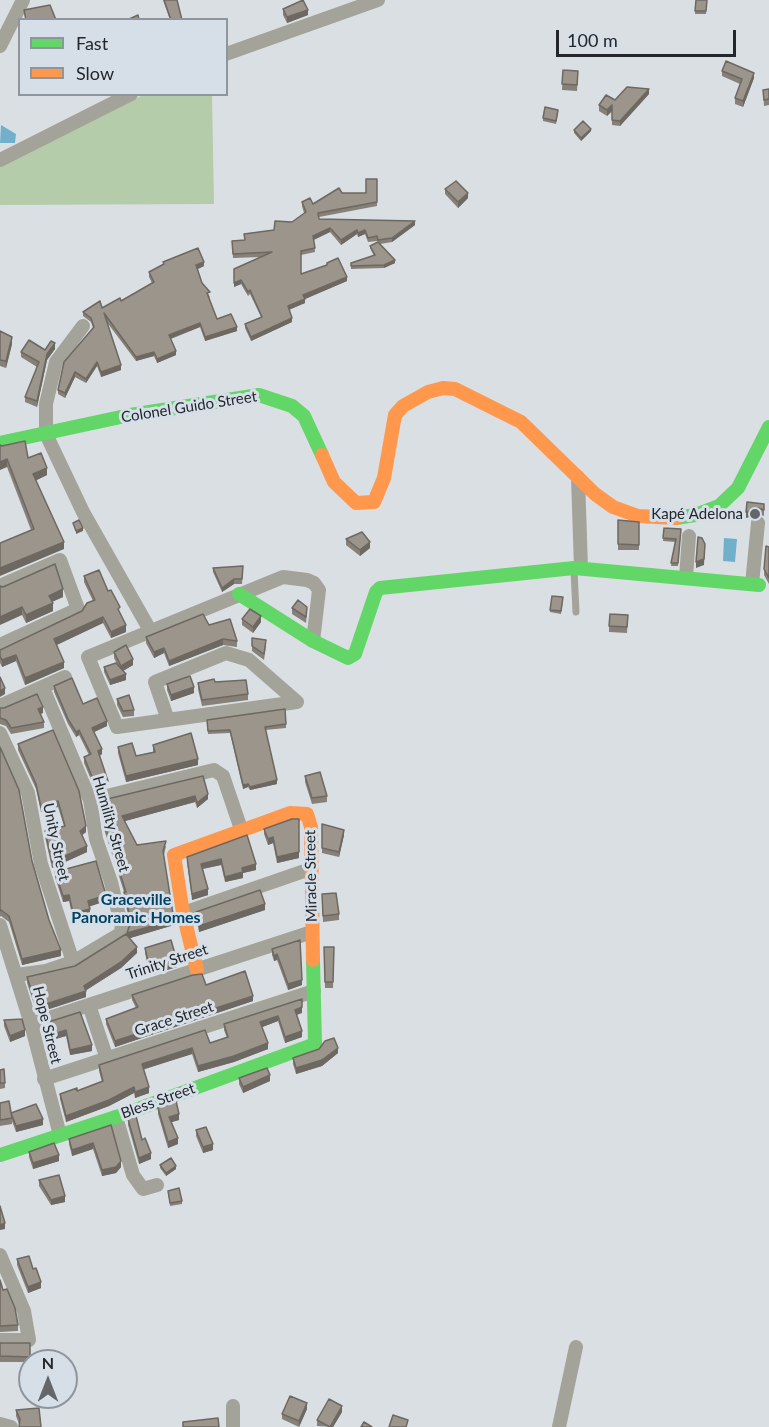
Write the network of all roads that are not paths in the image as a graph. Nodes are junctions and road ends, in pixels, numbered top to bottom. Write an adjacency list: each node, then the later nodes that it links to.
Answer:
1 (23, 0): 3 (street)
2 (378, 0): 4 (street)
3 (0, 46)
4 (228, 53)
5 (127, 96): 6 (street)
6 (0, 160)
7 (83, 326): 9 (street)
8 (769, 427): 11 (street, Colonel Guido Street)
9 (46, 434): 10 (street, Colonel Guido Street); 11 (street, Colonel Guido Street); 19 (street)
10 (0, 443)
11 (578, 477): 14 (street)
12 (759, 523): 15 (street)
13 (689, 536): 15 (street)
14 (577, 568): 15 (street); 18 (lane); 20 (street)
15 (686, 578)
16 (0, 586): 21 (street)
17 (240, 594): 19 (street); 20 (street); 20 (street)
18 (576, 612)
19 (151, 632): 25 (street)
20 (313, 641)
21 (0, 645)
22 (65, 677): 23 (street)
23 (43, 688): 24 (street); 27 (street, Humility Street)
24 (0, 706)
25 (168, 720): 25 (street)
26 (0, 733): 33 (street, Unity Street)
27 (90, 800): 28 (street); 33 (street, Humility Street)
28 (241, 829): 29 (street, Miracle Street); 30 (street, Miracle Street)
29 (310, 869): 30 (street); 32 (street, Miracle Street)
30 (183, 914): 34 (street)
31 (1, 929): 35 (street, Hope Street)
32 (312, 932): 34 (street, Trinity Street); 36 (street, Miracle Street)
33 (73, 962): 35 (street, Humility Street)
34 (197, 970): 37 (street, Trinity Street)
35 (17, 975): 38 (street, Hope Street)
36 (314, 991): 39 (street, Miracle Street); 40 (street, Grace Street)
37 (89, 1005): 38 (street, Trinity Street); 40 (street)
38 (31, 1024): 41 (street, Hope Street)
39 (315, 1044): 42 (street, Bless Street)
40 (107, 1059): 41 (street, Grace Street)
41 (44, 1079): 43 (street, Hope Street)
42 (116, 1117): 43 (street, Bless Street); 45 (street)
43 (60, 1135): 44 (street, Bless Street)
44 (0, 1155)
45 (157, 1185)
46 (0, 1255): 47 (street)
47 (0, 1340)
48 (576, 1347): 53 (street)
49 (233, 1406): 52 (street)
50 (0, 1424): 51 (street)
51 (11, 1427)
52 (233, 1427)
53 (559, 1427)

